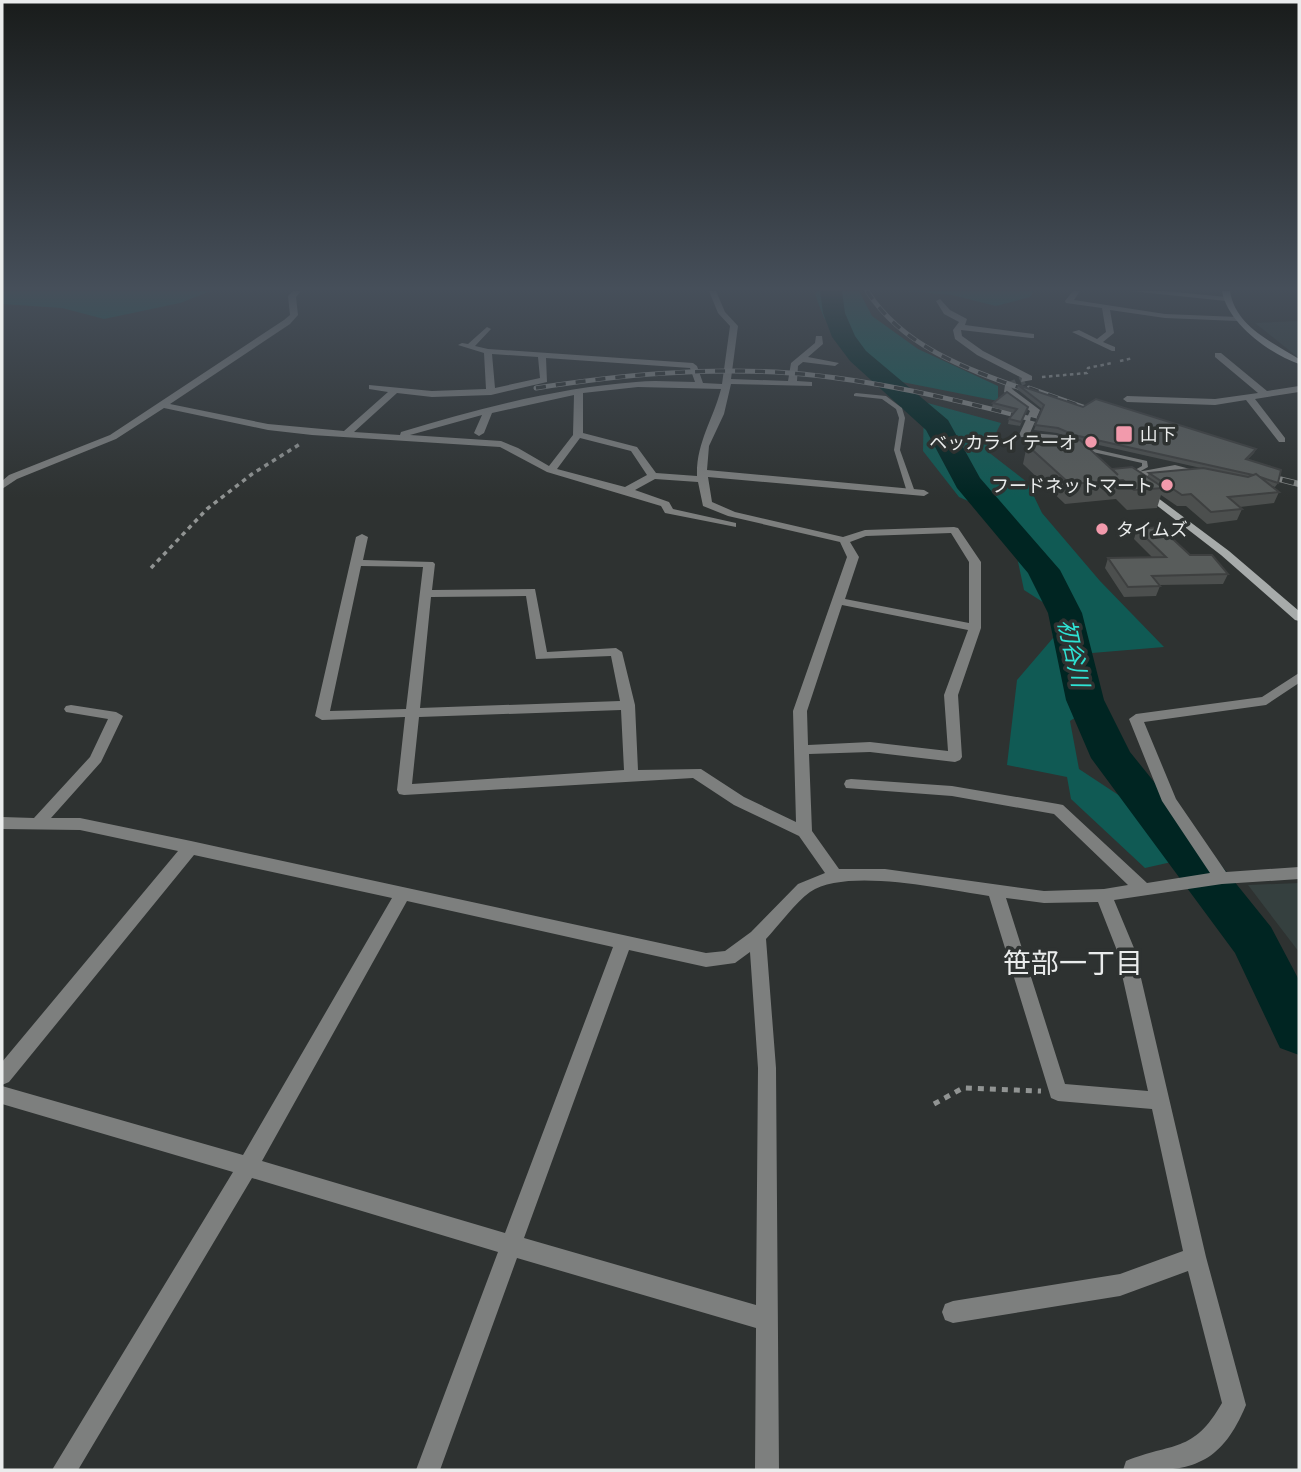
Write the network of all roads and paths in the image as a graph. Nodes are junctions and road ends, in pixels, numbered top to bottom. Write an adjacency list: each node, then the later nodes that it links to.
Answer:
1 (231, 360): 27 (street)
2 (489, 360): 21 (street)
3 (542, 360): 21 (street)
4 (606, 360): 16 (street)
5 (729, 360): 14 (street)
6 (800, 360): 13 (street)
7 (807, 360): 11 (street)
8 (992, 360): 12 (street)
9 (1125, 360): 12 (path)
10 (1224, 360): 23 (street)
11 (835, 363)
12 (1026, 379)
13 (792, 383): 14 (street); 15 (street)
14 (726, 384): 16 (street); 40 (street)
15 (809, 384)
16 (700, 386): 22 (street)
17 (372, 387): 20 (street)
18 (1008, 387): 35 (street)
19 (1299, 389): 23 (street)
20 (395, 390): 21 (street); 31 (street)
21 (491, 391)
22 (579, 391): 28 (street); 32 (street)
23 (1264, 393): 25 (street)
24 (856, 395): 43 (lane)
25 (1248, 396): 26 (street); 34 (street)
26 (1128, 399)
27 (162, 405): 29 (street); 41 (street)
28 (489, 410): 30 (street); 33 (street)
29 (312, 432): 31 (street); 49 (path)
30 (479, 433)
31 (346, 434): 33 (street)
32 (578, 435): 36 (street); 39 (street)
33 (393, 437): 36 (street)
34 (1282, 440)
35 (1080, 448): 37 (street); 37 (lane)
36 (551, 470): 42 (street)
37 (1118, 473): 38 (street); 52 (street)
38 (1210, 475)
39 (653, 476): 40 (street); 42 (street)
40 (703, 476): 43 (street); 47 (street)
41 (2, 486)
42 (625, 491): 45 (street)
43 (911, 492): 44 (street)
44 (924, 494)
45 (732, 525)
46 (362, 537): 48 (street)
47 (844, 540): 51 (street); 53 (street)
48 (356, 564): 50 (street); 57 (street)
49 (151, 568)
50 (426, 594): 55 (street); 57 (street)
51 (838, 601): 53 (street); 58 (street)
52 (1299, 617)
53 (975, 628): 58 (street)
54 (1299, 677): 67 (street)
55 (628, 705): 57 (street); 59 (street)
56 (71, 709): 62 (street)
57 (413, 713): 59 (street)
58 (801, 750): 63 (street)
59 (631, 775): 63 (street)
60 (851, 784): 68 (street)
61 (2, 823): 62 (street)
62 (38, 823): 64 (street)
63 (804, 832): 66 (street)
64 (191, 847): 70 (street); 74 (street)
65 (1299, 873): 67 (street)
66 (835, 875): 69 (street); 72 (street)
67 (1222, 878): 68 (street)
68 (1143, 889): 71 (street)
69 (996, 891): 71 (street); 75 (street)
70 (403, 894): 73 (street); 79 (street)
71 (1104, 895): 77 (street)
72 (758, 937): 73 (street); 83 (street)
73 (622, 943): 80 (street)
74 (2, 1076)
75 (1058, 1092): 77 (street); 78 (path)
76 (2, 1095): 79 (street)
77 (1159, 1101): 81 (street)
78 (934, 1104)
79 (248, 1166): 80 (street); 84 (street)
80 (510, 1247): 83 (street); 85 (street)
81 (1195, 1257): 82 (street); 87 (street)
82 (953, 1312)
83 (767, 1320): 86 (street)
84 (64, 1470)
85 (428, 1470)
86 (768, 1470)
87 (1135, 1470)

